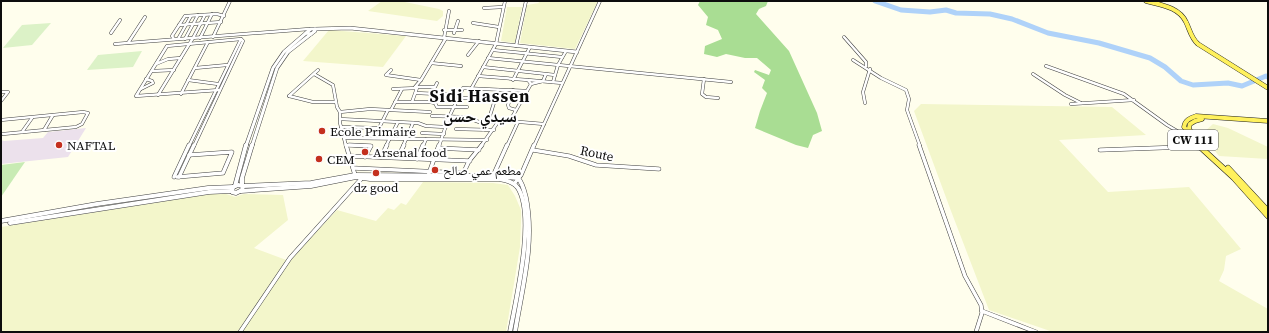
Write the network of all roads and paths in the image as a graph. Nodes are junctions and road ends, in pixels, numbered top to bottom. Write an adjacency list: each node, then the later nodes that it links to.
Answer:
1 (230, 1): 15 (street)
2 (505, 1): 7 (street)
3 (526, 1): 50 (street)
4 (600, 1): 54 (street)
5 (1146, 1): 10 (main road)
6 (1150, 1): 10 (main road)
7 (503, 7): 8 (street); 26 (street)
8 (484, 8)
9 (449, 11): 29 (street)
10 (1181, 13): 98 (main road)
11 (212, 14): 13 (street); 15 (street); 20 (street)
12 (198, 15): 13 (street); 14 (street); 22 (street)
13 (205, 15): 23 (street)
14 (191, 16): 24 (street); 25 (street)
15 (224, 16): 19 (street)
16 (145, 17): 46 (street)
17 (120, 20): 33 (street)
18 (458, 20): 31 (street)
19 (221, 22): 20 (street); 35 (street)
20 (207, 23): 23 (street); 38 (street)
21 (473, 23): 26 (street)
22 (193, 24): 23 (street); 25 (street); 42 (street)
23 (200, 24): 37 (street)
24 (179, 25): 25 (street); 40 (street)
25 (186, 25): 41 (street)
26 (499, 27): 49 (street)
27 (309, 29): 28 (street); 32 (street); 34 (street)
28 (296, 30): 34 (street); 35 (street)
29 (444, 30): 31 (street); 39 (street)
30 (462, 30): 31 (street)
31 (454, 31)
32 (314, 32): 34 (street); 39 (street); 188 (street)
33 (111, 33)
34 (306, 33): 189 (street)
35 (212, 37): 38 (street)
36 (844, 37): 69 (street)
37 (193, 38): 38 (street); 42 (street); 48 (street)
38 (200, 38)
39 (445, 38): 44 (street); 64 (street)
40 (174, 39): 41 (street); 46 (street)
41 (178, 39): 42 (street)
42 (184, 39)
43 (241, 39): 45 (street); 66 (street); 103 (street)
44 (479, 41): 49 (street); 56 (street)
45 (208, 42): 48 (street); 73 (street)
46 (128, 43): 47 (street)
47 (115, 44)
48 (189, 44): 57 (street); 59 (street)
49 (496, 44): 50 (street); 52 (street)
50 (516, 46): 51 (street)
51 (530, 47): 53 (street); 55 (street)
52 (493, 50): 55 (street); 60 (street)
53 (566, 51): 54 (street); 58 (street)
54 (577, 52): 72 (street)
55 (527, 53): 58 (street); 63 (street)
56 (468, 54)
57 (161, 56): 61 (street); 65 (street)
58 (562, 57): 67 (street)
59 (181, 58): 61 (street); 75 (street)
60 (488, 58): 63 (street); 71 (street)
61 (168, 59): 65 (street)
62 (853, 60): 69 (street)
63 (523, 62): 67 (street); 79 (street)
64 (431, 63): 68 (street); 88 (street)
65 (156, 64): 78 (street)
66 (227, 65): 73 (street); 96 (street)
67 (558, 65): 72 (street); 83 (street)
68 (461, 66)
69 (866, 66): 74 (street)
70 (1046, 66): 115 (street)
71 (483, 67): 79 (street); 84 (street)
72 (569, 67): 86 (street); 95 (street)
73 (195, 68): 87 (street)
74 (870, 69): 120 (street); 194 (street)
75 (174, 70): 78 (street); 111 (street)
76 (318, 70): 80 (street)
77 (391, 70): 88 (street)
78 (151, 71): 85 (street)
79 (518, 71): 81 (street); 89 (street)
80 (314, 74): 117 (street); 117 (street)
81 (546, 74): 83 (street); 91 (street)
82 (1033, 74): 122 (street)
83 (555, 75): 92 (street)
84 (478, 76): 89 (street); 99 (street)
85 (146, 79): 100 (street); 100 (street)
86 (704, 79): 93 (street); 113 (street)
87 (188, 80): 96 (street); 110 (street)
88 (421, 80): 94 (street)
89 (513, 80): 90 (street)
90 (528, 80): 91 (street); 97 (street)
91 (543, 81): 92 (street); 97 (street)
92 (553, 82): 95 (street)
93 (731, 82)
94 (437, 83)
95 (562, 83): 143 (street)
96 (218, 84): 106 (street)
97 (531, 84): 107 (street)
98 (1267, 86)
99 (471, 88): 104 (street); 112 (street)
100 (140, 89): 111 (street)
101 (393, 89): 102 (street)
102 (402, 89): 109 (street); 118 (street)
103 (219, 90): 106 (street); 171 (street)
104 (498, 90): 105 (street); 114 (street)
105 (513, 90): 107 (street); 126 (street)
106 (215, 91): 110 (street); 184 (street)
107 (526, 91): 126 (street)
108 (1, 92): 116 (street)
109 (416, 93): 112 (street); 119 (street)
110 (181, 94): 111 (street)
111 (158, 95)
112 (459, 96): 114 (street); 123 (street)
113 (718, 98)
114 (495, 99): 138 (street)
115 (1134, 100): 122 (street); 151 (street)
116 (1, 102)
117 (336, 102): 127 (street)
118 (395, 102): 119 (street); 125 (street)
119 (412, 102): 123 (street)
120 (865, 103)
121 (1071, 104): 122 (street)
122 (1082, 104)
123 (453, 107): 124 (street); 131 (street)
124 (467, 107)
125 (390, 110): 127 (street); 128 (street); 135 (street)
126 (516, 110): 136 (street)
127 (340, 112): 133 (street)
128 (430, 112)
129 (53, 115): 132 (street); 148 (street); 148 (street)
130 (432, 116): 131 (street)
131 (449, 117): 138 (street); 145 (street)
132 (32, 118): 134 (street); 152 (street)
133 (340, 119): 135 (street); 144 (street)
134 (1, 120)
135 (382, 121): 137 (street); 146 (street)
136 (505, 121): 139 (street); 140 (street)
137 (398, 122): 142 (street); 158 (street)
138 (488, 122): 139 (street)
139 (498, 122): 149 (street)
140 (518, 122): 143 (street); 183 (street)
141 (1268, 122): 150 (main road, CW 111); 191 (main road, CW 111)
142 (413, 123): 145 (street); 159 (street)
143 (544, 124): 168 (street)
144 (341, 127): 146 (street); 156 (street)
145 (446, 127): 155 (street)
146 (379, 128): 157 (street)
147 (456, 129): 149 (street)
148 (44, 130): 152 (street)
149 (494, 130): 162 (street)
150 (1185, 130): 151 (street); 163 (main road, CW 111)
151 (1177, 131): 163 (street)
152 (22, 132): 153 (street)
153 (3, 134)
154 (422, 134): 155 (street)
155 (444, 134): 161 (street)
156 (344, 138): 157 (street); 164 (street)
157 (374, 138): 158 (street)
158 (390, 138): 159 (street); 174 (street)
159 (405, 139): 160 (street); 170 (street)
160 (426, 139): 161 (street); 175 (street)
161 (442, 139): 162 (street); 165 (street)
162 (487, 140): 167 (street)
163 (1194, 142): 166 (main road, CW 111)
164 (346, 145): 172 (street); 173 (street)
165 (438, 148): 167 (street); 176 (street)
166 (1200, 148): 169 (street); 192 (main road, CW 111)
167 (479, 150): 177 (street)
168 (533, 150): 179 (street, Route); 186 (street)
169 (1100, 150)
170 (401, 151)
171 (189, 155): 184 (street); 184 (street)
172 (349, 156): 173 (street); 178 (street)
173 (366, 157): 174 (street)
174 (381, 157): 175 (street)
175 (417, 159): 176 (street)
176 (434, 159): 177 (street); 182 (street)
177 (470, 160): 180 (street)
178 (353, 168): 181 (street); 182 (street)
179 (659, 169)
180 (462, 174): 182 (street); 183 (street)
181 (355, 176): 182 (street); 185 (street); 188 (street); 190 (street)
182 (428, 176): 185 (street); 187 (street)
183 (493, 176): 186 (street)
184 (179, 177)
185 (362, 178): 195 (street)
186 (519, 179): 187 (street); 197 (street)
187 (514, 184): 196 (street)
188 (242, 185): 189 (street); 190 (street)
189 (233, 188): 190 (street); 193 (street)
190 (241, 191)
191 (1268, 211)
192 (1268, 216)
193 (1, 223)
194 (982, 311): 198 (street); 199 (street)
195 (240, 332)
196 (510, 332)
197 (516, 332)
198 (976, 332)
199 (1036, 332)

